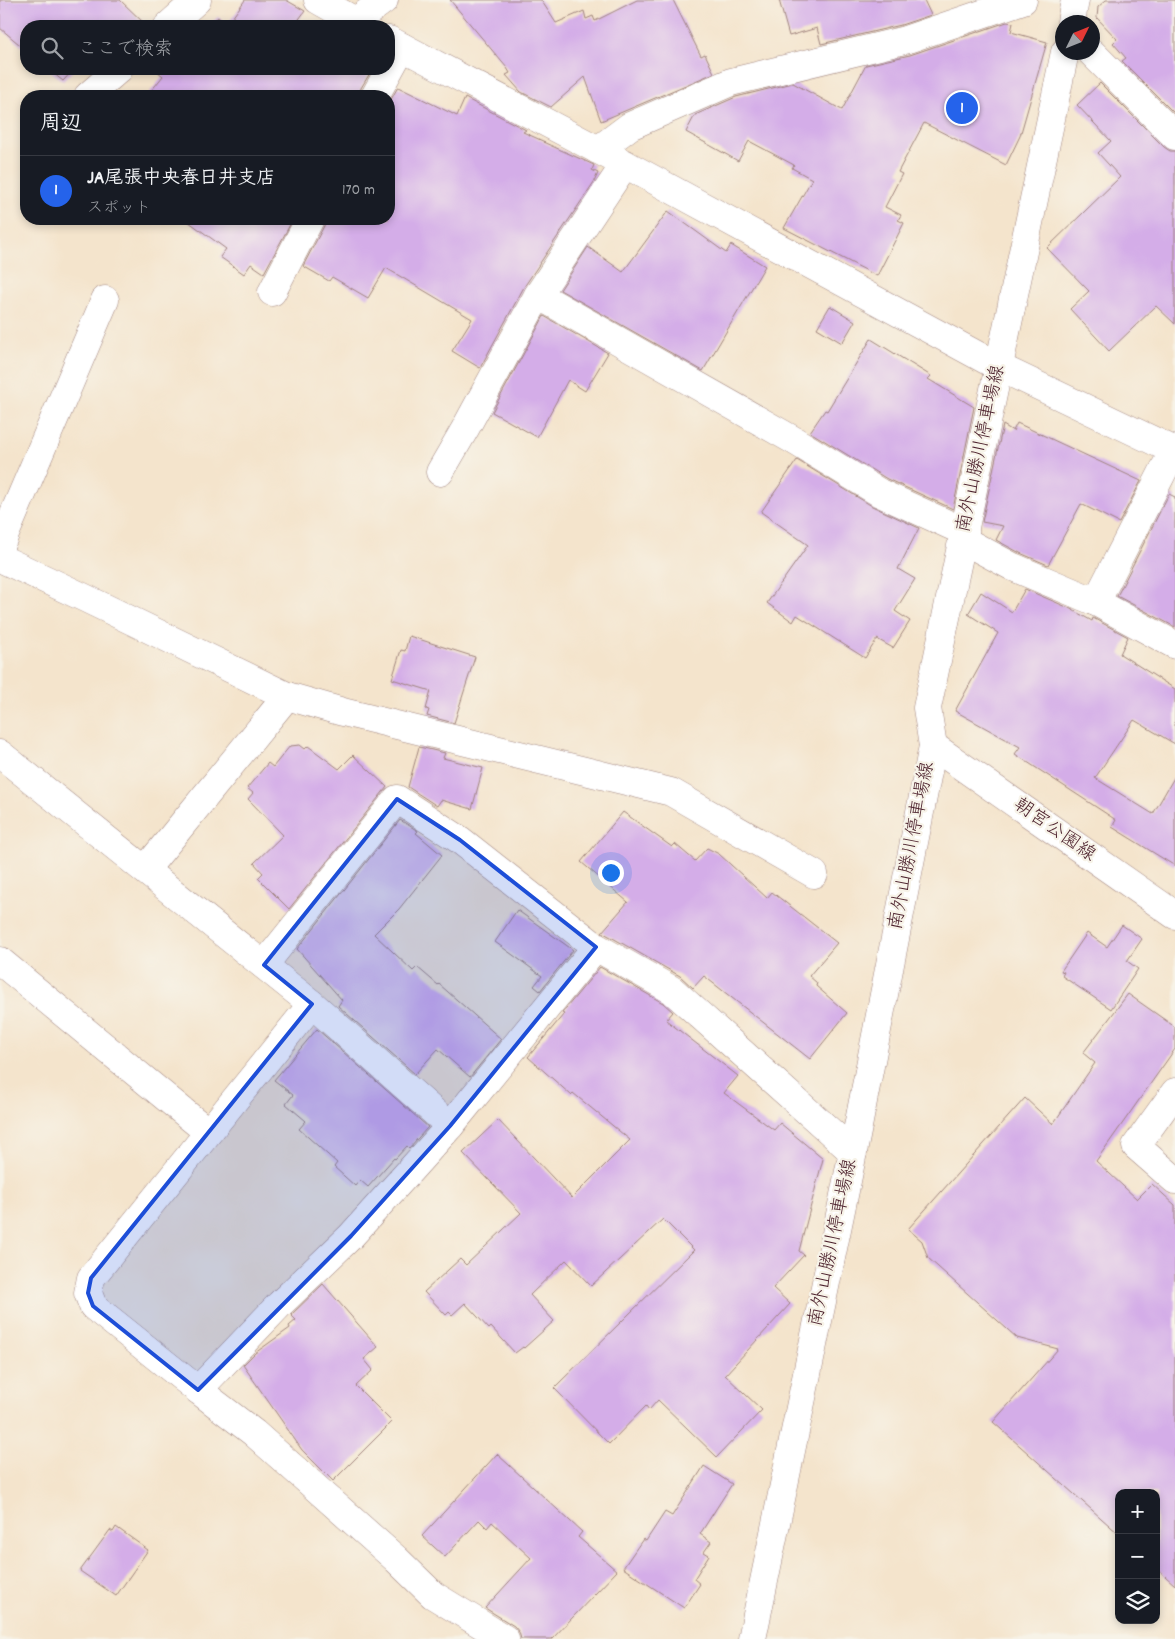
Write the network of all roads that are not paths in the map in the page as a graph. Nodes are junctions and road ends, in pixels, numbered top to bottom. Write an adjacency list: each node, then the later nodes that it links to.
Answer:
1 (197, 0): 7 (street)
2 (318, 0): 8 (street)
3 (384, 0): 9 (street)
4 (1023, 0): 18 (street)
5 (1075, 0): 6 (street)
6 (1072, 15)
7 (175, 20)
8 (353, 20)
9 (364, 20)
10 (395, 43): 18 (street)
11 (1063, 60): 24 (street, 南外山勝川停車場線)
12 (1099, 60): 17 (street)
13 (112, 75): 15 (street)
14 (383, 75): 16 (street)
15 (95, 90)
16 (377, 90)
17 (1175, 136)
18 (598, 150): 19 (street)
19 (625, 164): 22 (street); 24 (street)
20 (307, 225): 21 (street)
21 (272, 292)
22 (538, 295): 26 (street); 27 (street)
23 (105, 300): 28 (street)
24 (999, 367): 25 (street); 27 (street, 南外山勝川停車場線)
25 (1175, 450): 30 (street)
26 (440, 472)
27 (964, 536): 30 (street); 33 (street, 南外山勝川停車場線)
28 (0, 546)
29 (0, 558): 32 (street)
30 (1096, 602): 31 (street)
31 (1175, 645)
32 (287, 696): 35 (street); 36 (street)
33 (933, 746): 37 (street, 朝宮公園線); 45 (street, 南外山勝川停車場線)
34 (0, 754): 35 (street)
35 (146, 870): 40 (street)
36 (814, 874)
37 (1175, 915)
38 (596, 947): 40 (street); 43 (street); 45 (street)
39 (0, 961): 44 (street)
40 (264, 965): 41 (street)
41 (312, 1004): 43 (street); 44 (street)
42 (1175, 1092): 46 (street)
43 (450, 1126): 47 (street)
44 (208, 1132): 47 (street)
45 (853, 1152): 49 (street, 南外山勝川停車場線)
46 (1175, 1180)
47 (198, 1390): 48 (street)
48 (504, 1639)
49 (752, 1639)

